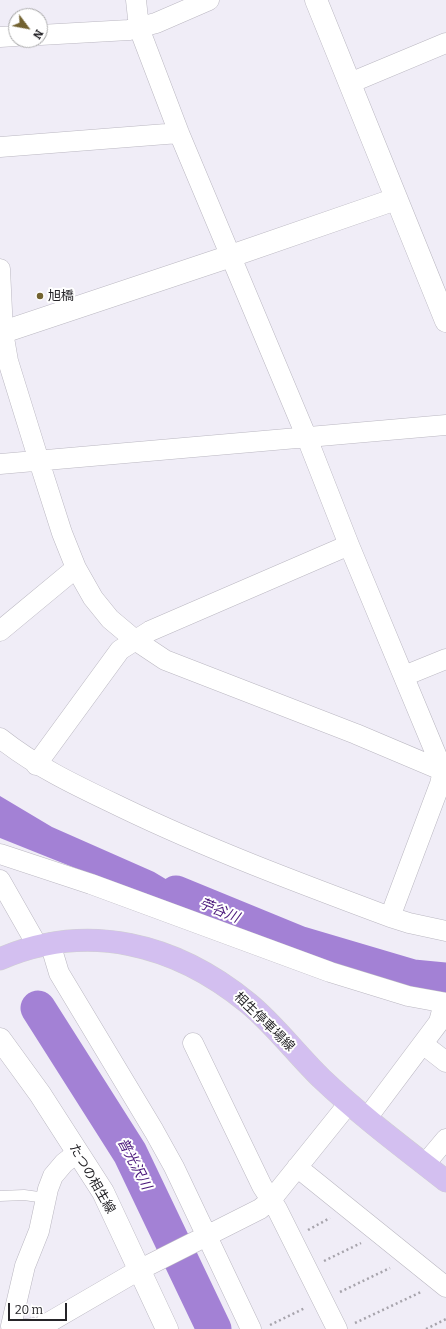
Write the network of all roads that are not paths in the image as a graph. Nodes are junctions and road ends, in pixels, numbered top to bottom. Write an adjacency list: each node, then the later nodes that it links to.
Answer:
1 (136, 0): 4 (street)
2 (210, 0): 4 (street)
3 (316, 0): 7 (street)
4 (139, 28): 5 (street); 8 (street)
5 (48, 35)
6 (446, 43): 7 (street)
7 (350, 83): 10 (street)
8 (179, 134): 9 (street); 11 (street)
9 (0, 148)
10 (396, 199): 11 (street); 13 (street)
11 (231, 256): 15 (street); 17 (street)
12 (0, 269): 15 (street)
13 (440, 288): 14 (street)
14 (446, 321)
15 (2, 333): 18 (street)
16 (446, 425): 17 (street)
17 (307, 438): 18 (street); 20 (street)
18 (39, 461): 19 (street); 21 (street)
19 (0, 464)
20 (349, 545): 23 (street); 25 (street)
21 (76, 568): 22 (street); 23 (street)
22 (0, 631)
23 (135, 640): 27 (street); 28 (street)
24 (446, 659): 25 (street)
25 (404, 676): 28 (street)
26 (0, 738): 27 (street)
27 (36, 765): 31 (street)
28 (444, 772): 31 (street)
29 (0, 854): 35 (street)
30 (0, 880): 33 (street)
31 (390, 917): 32 (street)
32 (446, 931)
33 (44, 944): 34 (main road, 相生停車場線); 40 (main road, 相生停車場線); 50 (street)
34 (0, 959)
35 (445, 1003): 38 (street)
36 (0, 1039): 43 (street, たつの相生線)
37 (193, 1043): 49 (street)
38 (423, 1044): 39 (street); 41 (street)
39 (446, 1062)
40 (349, 1102): 41 (main road, 相生停車場線); 45 (street)
41 (367, 1118): 44 (main road, 相生停車場線)
42 (446, 1139): 44 (street)
43 (78, 1153): 48 (street); 51 (street, たつの相生線)
44 (425, 1164): 46 (main road, 相生停車場線)
45 (297, 1168): 49 (street); 52 (street)
46 (446, 1181)
47 (0, 1196): 48 (lane)
48 (46, 1198): 53 (street)
49 (271, 1200): 50 (street); 54 (street)
50 (204, 1238): 51 (street); 56 (street)
51 (145, 1267): 53 (street); 55 (street, たつの相生線)
52 (444, 1285)
53 (15, 1327)
54 (343, 1327)
55 (167, 1329)
56 (251, 1329)

